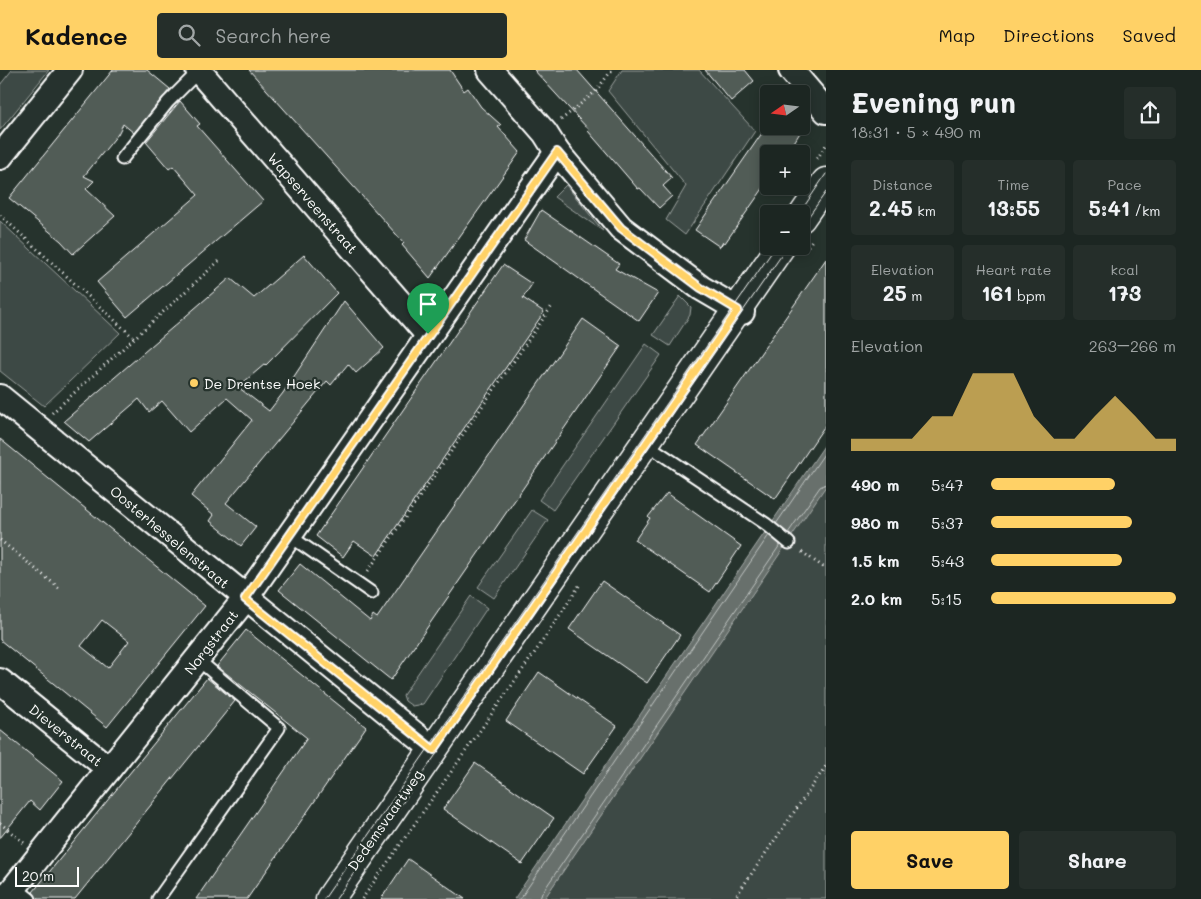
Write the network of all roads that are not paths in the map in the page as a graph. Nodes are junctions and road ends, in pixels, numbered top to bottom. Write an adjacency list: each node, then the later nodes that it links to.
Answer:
1 (70, 70): 7 (street)
2 (490, 70): 6 (street)
3 (791, 70): 5 (street)
4 (198, 71): 8 (lane); 13 (street, Wapserveenstraat)
5 (826, 111)
6 (551, 143): 12 (street); 13 (street, Norgstraat)
7 (0, 157)
8 (122, 159)
9 (826, 182): 10 (street)
10 (810, 205)
11 (775, 255): 12 (street, Dedemsvaartweg)
12 (740, 311): 15 (street, Dedemsvaartweg)
13 (428, 334): 16 (street, Norgstraat)
14 (0, 397): 19 (street, Oosterhesselenstraat)
15 (645, 443): 17 (lane); 22 (street, Dedemsvaartweg)
16 (290, 536): 18 (lane); 19 (street, Norgstraat)
17 (789, 543)
18 (372, 593)
19 (245, 599): 20 (street, Norgstraat); 22 (street, Oosterhesselenstraat)
20 (197, 659): 23 (street, Norgstraat); 25 (lane)
21 (0, 681): 23 (street, Dieverstraat)
22 (434, 750): 26 (street, Dedemsvaartweg)
23 (109, 769): 24 (street, Norgstraat)
24 (17, 895)
25 (158, 899)
26 (330, 899)

